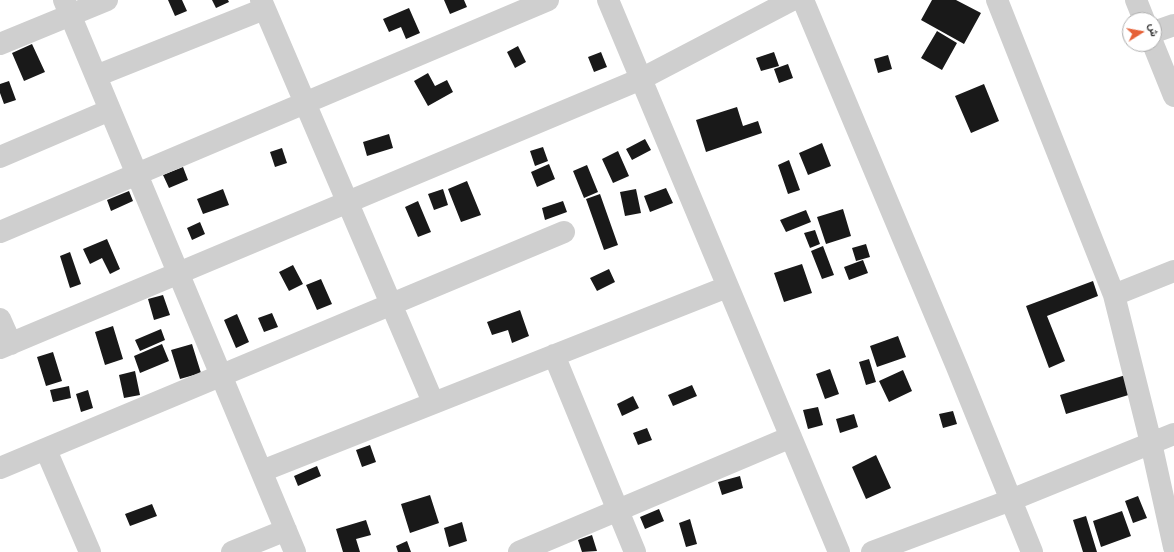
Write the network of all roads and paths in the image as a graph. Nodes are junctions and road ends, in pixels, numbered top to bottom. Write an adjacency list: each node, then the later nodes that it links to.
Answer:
1 (107, 0): 9 (street)
2 (548, 0): 18 (street)
3 (608, 0): 16 (street)
4 (792, 0): 16 (street)
5 (803, 0): 41 (street)
6 (997, 0): 28 (street)
7 (1136, 0): 10 (street)
8 (262, 4): 15 (street); 18 (street)
9 (67, 8): 13 (street); 15 (street)
10 (1141, 12)
11 (1174, 25): 12 (street)
12 (1162, 29)
13 (0, 44)
14 (1156, 52): 17 (street)
15 (96, 76): 19 (street)
16 (641, 80): 22 (street); 27 (street)
17 (1174, 96)
18 (305, 103): 21 (street); 22 (street)
19 (110, 110): 20 (street); 21 (street)
20 (0, 157)
21 (137, 174): 23 (street); 26 (street)
22 (347, 202): 26 (street); 29 (street)
23 (0, 232)
24 (564, 232): 29 (street)
25 (1174, 271): 28 (street)
26 (178, 273): 31 (street); 33 (street)
27 (728, 287): 32 (street); 36 (street)
28 (1114, 295): 37 (street)
29 (391, 304): 33 (street); 34 (street)
30 (0, 319): 31 (street)
31 (6, 346)
32 (554, 355): 34 (street); 42 (street)
33 (222, 376): 38 (street); 40 (street)
34 (433, 402): 40 (street)
35 (1174, 434): 37 (street)
36 (791, 437): 42 (street); 50 (street)
37 (1151, 442): 41 (street); 44 (street)
38 (46, 450): 39 (street); 45 (street)
39 (0, 468)
40 (262, 471): 43 (street)
41 (1011, 500): 51 (street); 52 (street)
42 (618, 511): 48 (street); 49 (street)
43 (286, 530): 46 (street); 47 (street)
44 (1174, 546)
45 (90, 552)
46 (232, 552)
47 (295, 552)
48 (519, 552)
49 (635, 552)
50 (839, 552)
51 (872, 552)
52 (1032, 552)

